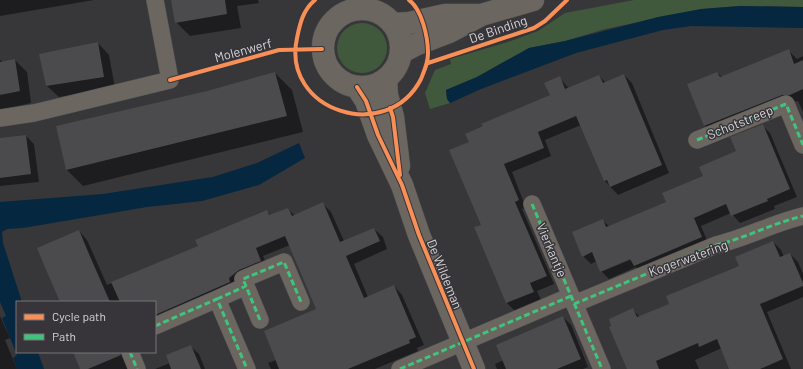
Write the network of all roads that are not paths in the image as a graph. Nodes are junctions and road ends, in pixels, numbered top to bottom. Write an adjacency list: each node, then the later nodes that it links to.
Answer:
1 (155, 0): 10 (street)
2 (533, 0): 5 (street, De Binding)
3 (361, 4): 4 (street); 6 (street)
4 (334, 9): 9 (street)
5 (481, 14): 6 (street, De Binding); 7 (street, De Binding)
6 (394, 24): 7 (street)
7 (402, 52): 8 (street)
8 (386, 80): 9 (street); 13 (street, De Wildeman)
9 (357, 87): 13 (street, De Wildeman)
10 (0, 118)
11 (697, 140): 12 (street, Schotstreep)
12 (803, 145)
13 (402, 185): 22 (street, De Wildeman)
14 (532, 204): 18 (street, Vierkantje)
15 (803, 216): 18 (street, Kogerwatering)
16 (246, 286): 17 (street); 19 (street); 20 (street)
17 (216, 298): 21 (street); 25 (street)
18 (573, 300): 22 (street, Kogerwatering); 28 (street, Vierkantje)
19 (301, 302)
20 (260, 320)
21 (156, 326)
22 (462, 342): 26 (street, Kogerwatering); 27 (street, De Wildeman)
23 (130, 353): 24 (street)
24 (137, 369)
25 (247, 369)
26 (400, 369)
27 (474, 369)
28 (602, 369)

